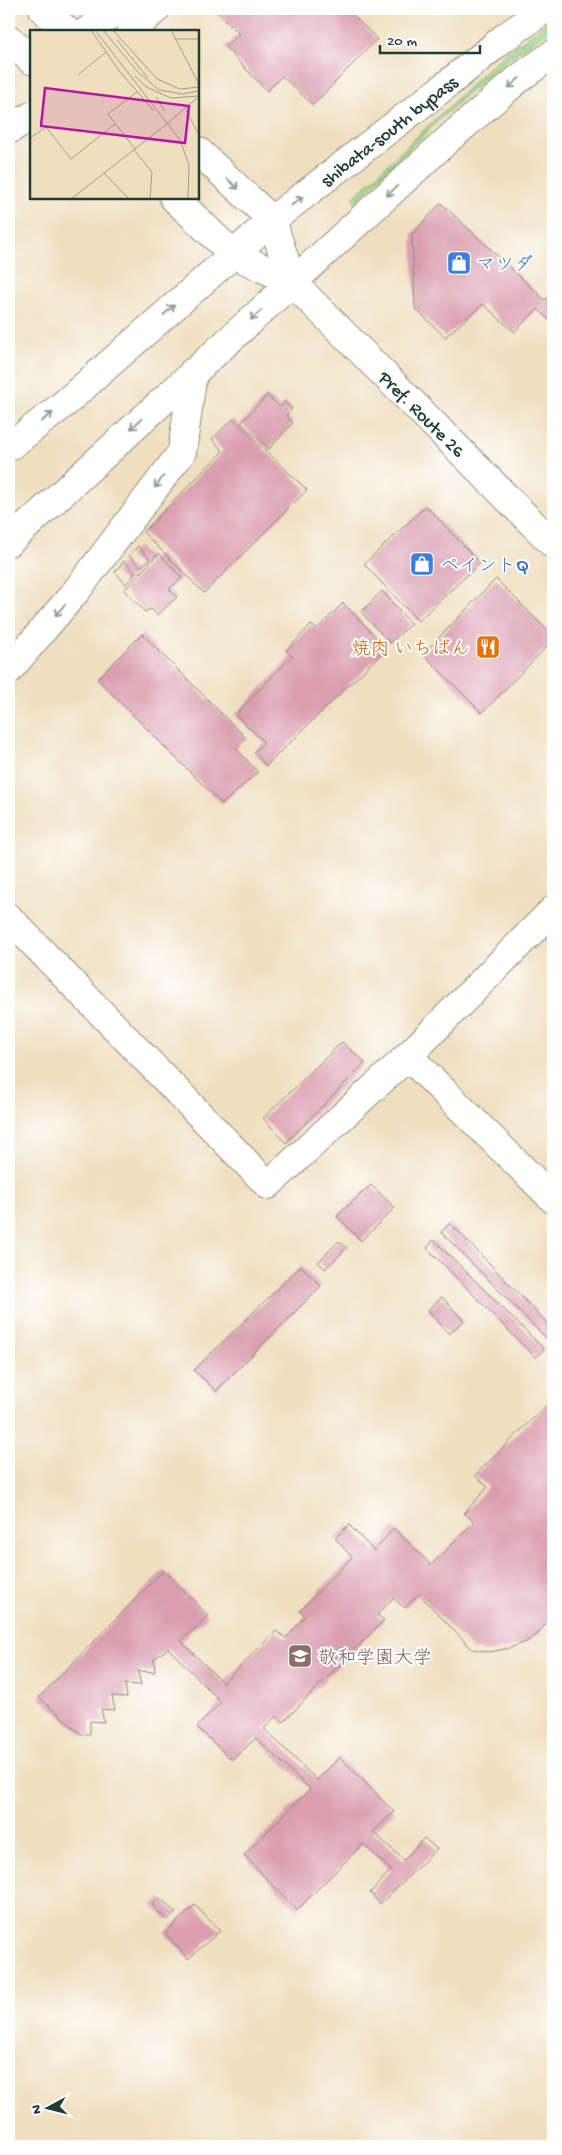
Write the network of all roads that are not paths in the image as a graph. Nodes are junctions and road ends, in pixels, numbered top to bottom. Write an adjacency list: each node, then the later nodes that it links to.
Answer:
1 (43, 9): 5 (main road)
2 (119, 9): 6 (main road)
3 (156, 9): 7 (main road)
4 (545, 9): 15 (main road, shibata-south bypass, one-way to 4)
5 (66, 30)
6 (88, 30)
7 (131, 30)
8 (9, 39): 10 (main road)
9 (553, 54): 17 (main road, one-way to 17)
10 (30, 59)
11 (30, 117): 12 (main road)
12 (9, 130)
13 (199, 152): 15 (main road, one-way to 15)
14 (175, 199): 16 (main road)
15 (272, 220): 16 (main road, shibata-south bypass); 17 (main road)
16 (233, 254): 17 (main road); 19 (main road, shibata-south bypass, one-way to 16)
17 (292, 282): 18 (main road, one-way to 18); 21 (main road, Pref. Route 26)
18 (193, 372): 20 (main road, one-way to 20); 22 (main road, one-way to 22)
19 (9, 448)
20 (9, 542)
21 (553, 544)
22 (9, 670)
23 (553, 910): 25 (main road)
24 (9, 918): 25 (main road)
25 (408, 1056): 26 (main road)
26 (553, 1199)

